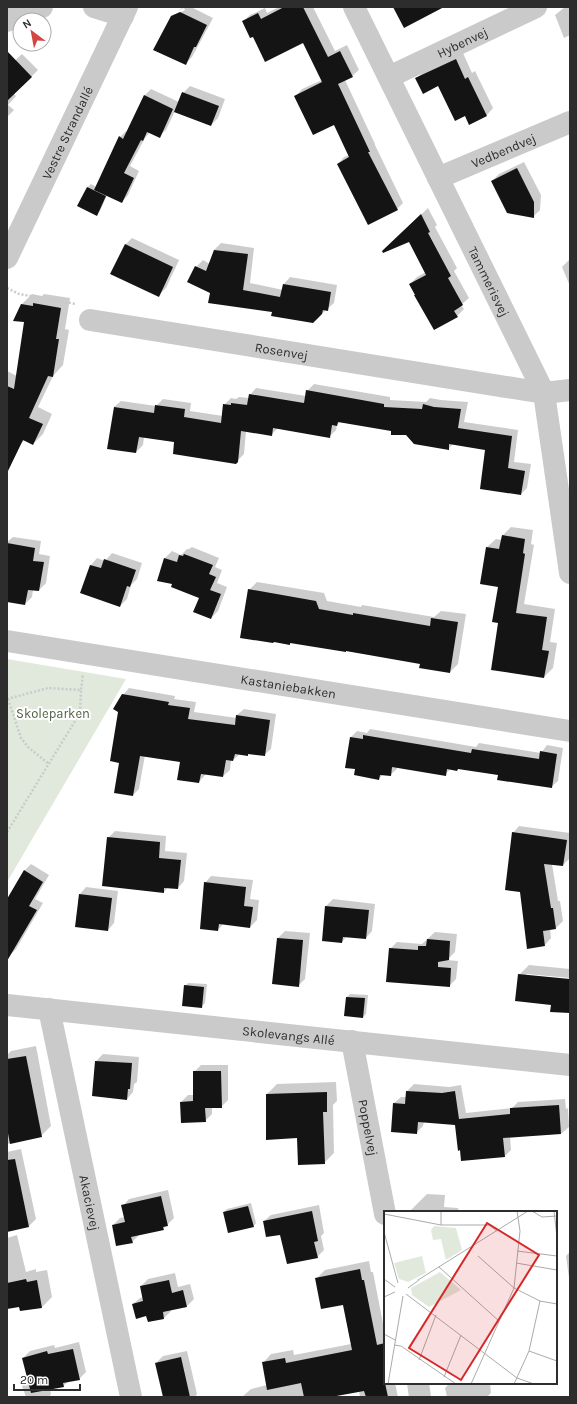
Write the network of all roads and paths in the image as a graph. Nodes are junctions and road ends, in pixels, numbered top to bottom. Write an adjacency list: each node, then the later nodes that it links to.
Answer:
1 (42, 7): 6 (street)
2 (94, 7): 5 (street)
3 (354, 7): 7 (street, Tammerisvej)
4 (536, 7): 7 (street, Hybenvej)
5 (125, 11): 10 (street, Vestre Strandallé)
6 (7, 21)
7 (388, 77): 9 (street, Tammerisvej)
8 (570, 122): 9 (street, Vedbendvej)
9 (438, 178): 14 (street, Tammerisvej)
10 (7, 258)
11 (7, 288): 12 (path)
12 (90, 320): 14 (street, Rosenvej)
13 (570, 390): 14 (street, Rosenvej)
14 (544, 393): 15 (street, Tammerisvej)
15 (570, 573)
16 (7, 641): 17 (street, Kastaniebakken)
17 (85, 653): 18 (path); 20 (street, Kastaniebakken)
18 (81, 690): 19 (path); 21 (path)
19 (8, 699): 21 (path)
20 (570, 731)
21 (49, 764): 22 (path)
22 (7, 832)
23 (7, 1005): 24 (street, Skolevangs Allé)
24 (49, 1009): 25 (street, Skolevangs Allé); 29 (street, Akacievej)
25 (352, 1041): 26 (street, Skolevangs Allé); 27 (street, Poppelvej)
26 (570, 1065)
27 (384, 1211)
28 (418, 1384): 30 (street)
29 (131, 1397)
30 (420, 1397)

